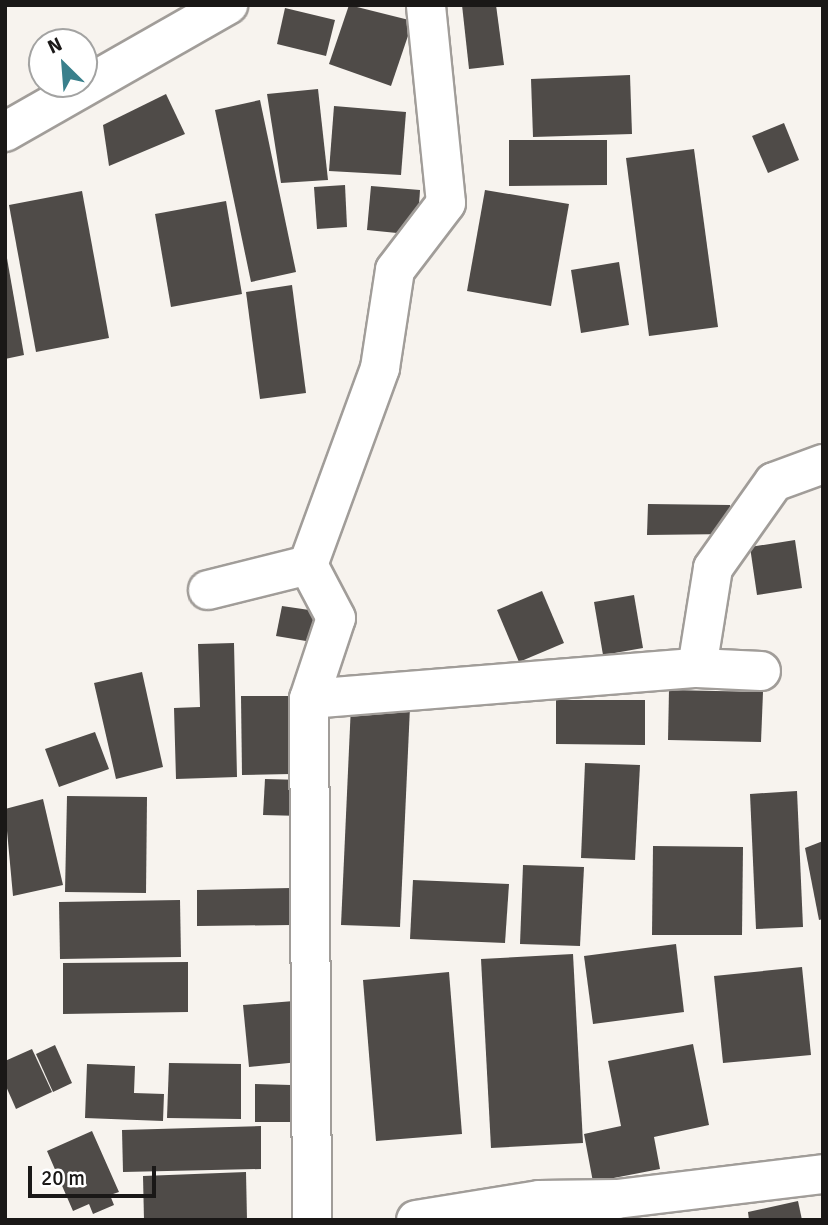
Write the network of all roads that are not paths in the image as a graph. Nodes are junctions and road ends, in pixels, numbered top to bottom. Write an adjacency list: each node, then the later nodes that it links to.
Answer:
1 (228, 5): 3 (street)
2 (426, 5): 5 (street)
3 (5, 132)
4 (823, 464): 7 (street)
5 (308, 565): 6 (street); 9 (street)
6 (208, 590)
7 (697, 668): 8 (street); 9 (street)
8 (761, 671)
9 (309, 699): 11 (street)
10 (823, 1174): 12 (street)
11 (312, 1220)
12 (416, 1220)

